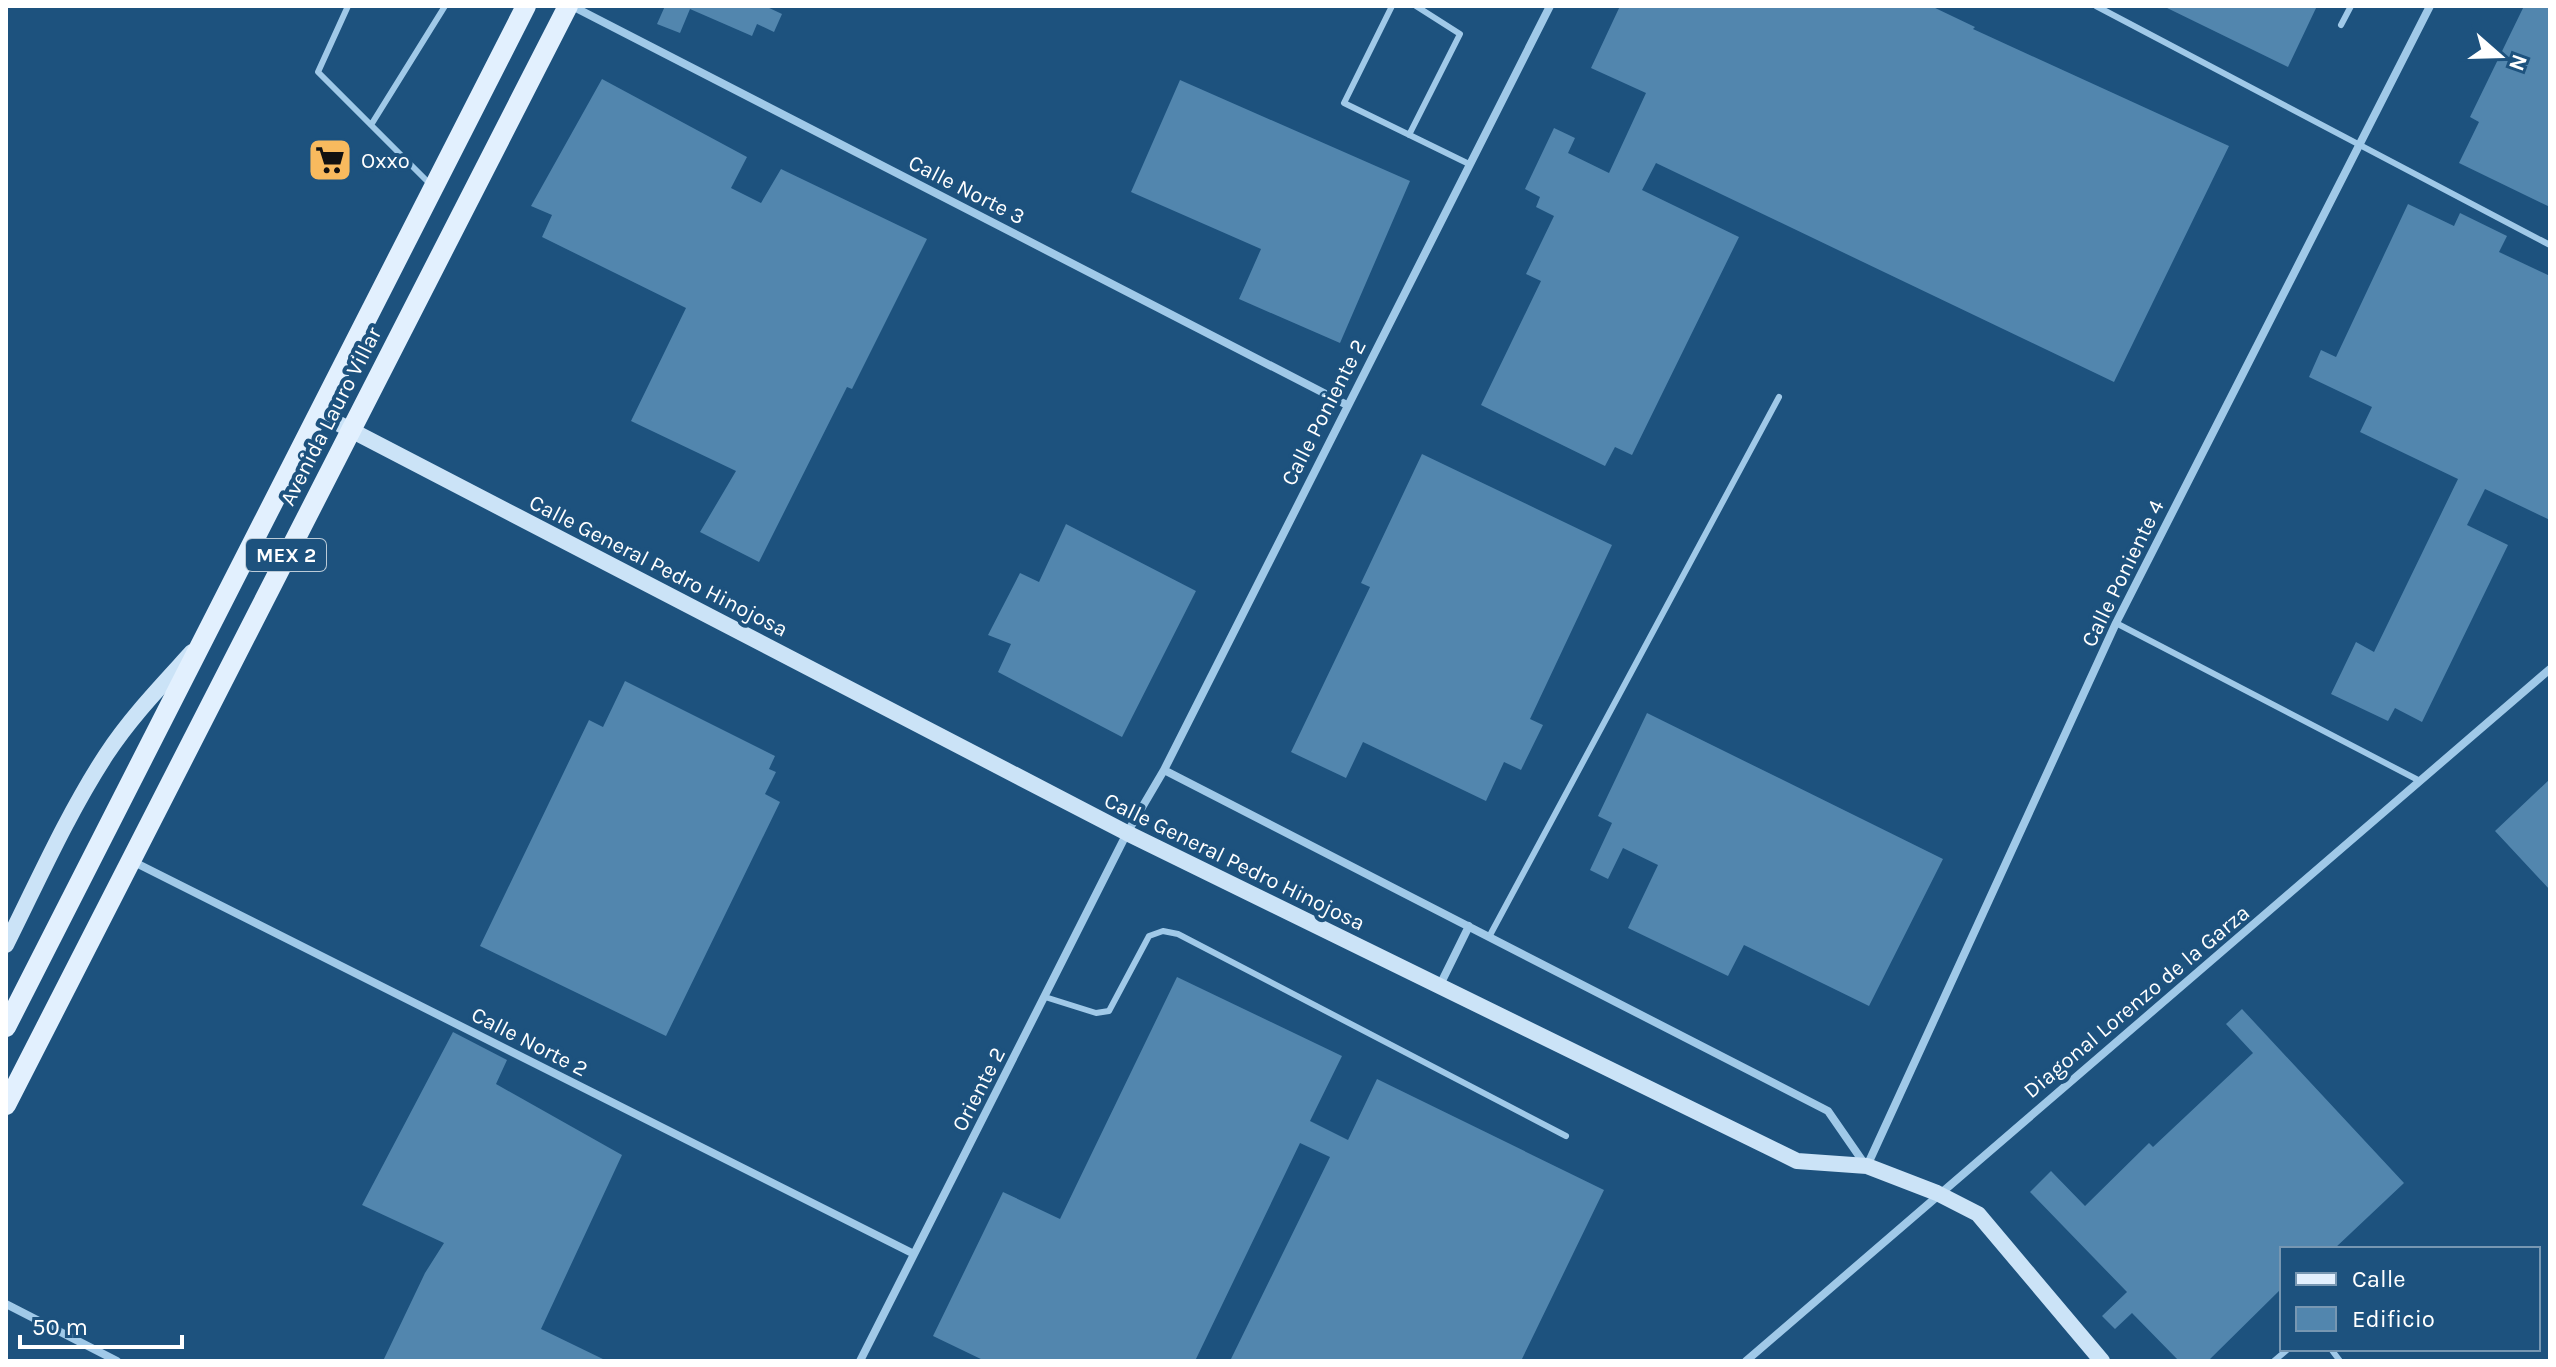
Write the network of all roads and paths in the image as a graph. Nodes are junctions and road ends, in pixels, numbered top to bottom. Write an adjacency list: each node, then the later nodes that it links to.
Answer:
1 (348, 6): 12 (lane)
2 (445, 6): 12 (lane)
3 (526, 6): 16 (main road, Avenida Lauro Villar / MEX 2)
4 (570, 6): 19 (street, Calle Norte 3); 21 (main road, Avenida Lauro Villar / MEX 2)
5 (1392, 6): 13 (lane)
6 (1416, 6): 13 (lane)
7 (1550, 6): 15 (street, Calle Poniente 2)
8 (2096, 6): 14 (lane)
9 (2351, 6): 11 (lane)
10 (2430, 6): 14 (street, Calle Poniente 4)
11 (2341, 25)
12 (371, 125): 16 (lane)
13 (1409, 135): 15 (lane)
14 (2360, 142): 17 (lane); 22 (street, Calle Poniente 4)
15 (1469, 164): 19 (street, Calle Poniente 2)
16 (434, 187): 20 (main road, Avenida Lauro Villar / MEX 2)
17 (2550, 245)
18 (1779, 397): 30 (lane)
19 (1347, 405): 25 (street, Calle Poniente 2)
20 (318, 413): 21 (street, Calle General Pedro Hinojosa); 23 (main road, Avenida Lauro Villar / MEX 2)
21 (350, 429): 27 (street, Calle General Pedro Hinojosa); 28 (main road, Avenida Lauro Villar / MEX 2)
22 (2116, 623): 26 (lane); 37 (street, Calle Poniente 4)
23 (206, 636): 31 (street); 34 (main road, Avenida Lauro Villar / MEX 2)
24 (2550, 669): 26 (street, Diagonal Lorenzo de la Garza)
25 (1164, 770): 27 (street, Calle Poniente 2); 29 (street)
26 (2420, 781): 38 (street, Diagonal Lorenzo de la Garza)
27 (1127, 833): 32 (street, Calle General Pedro Hinojosa); 33 (street, Oriente 2)
28 (131, 860): 35 (main road, Avenida Lauro Villar / MEX 2); 39 (street, Calle Norte 2)
29 (1469, 926): 30 (street); 32 (street)
30 (1489, 937): 37 (street)
31 (6, 945)
32 (1439, 987): 37 (street, Calle General Pedro Hinojosa)
33 (1045, 997): 36 (lane); 39 (street, Oriente 2)
34 (6, 1027)
35 (6, 1105)
36 (1566, 1136)
37 (1867, 1166): 38 (street, Calle General Pedro Hinojosa)
38 (1937, 1193): 43 (street, Diagonal Lorenzo de la Garza); 44 (street, Calle General Pedro Hinojosa)
39 (914, 1254): 42 (street, Oriente 2)
40 (6, 1304): 41 (street)
41 (117, 1361)
42 (860, 1361)
43 (1746, 1361)
44 (2102, 1361)

